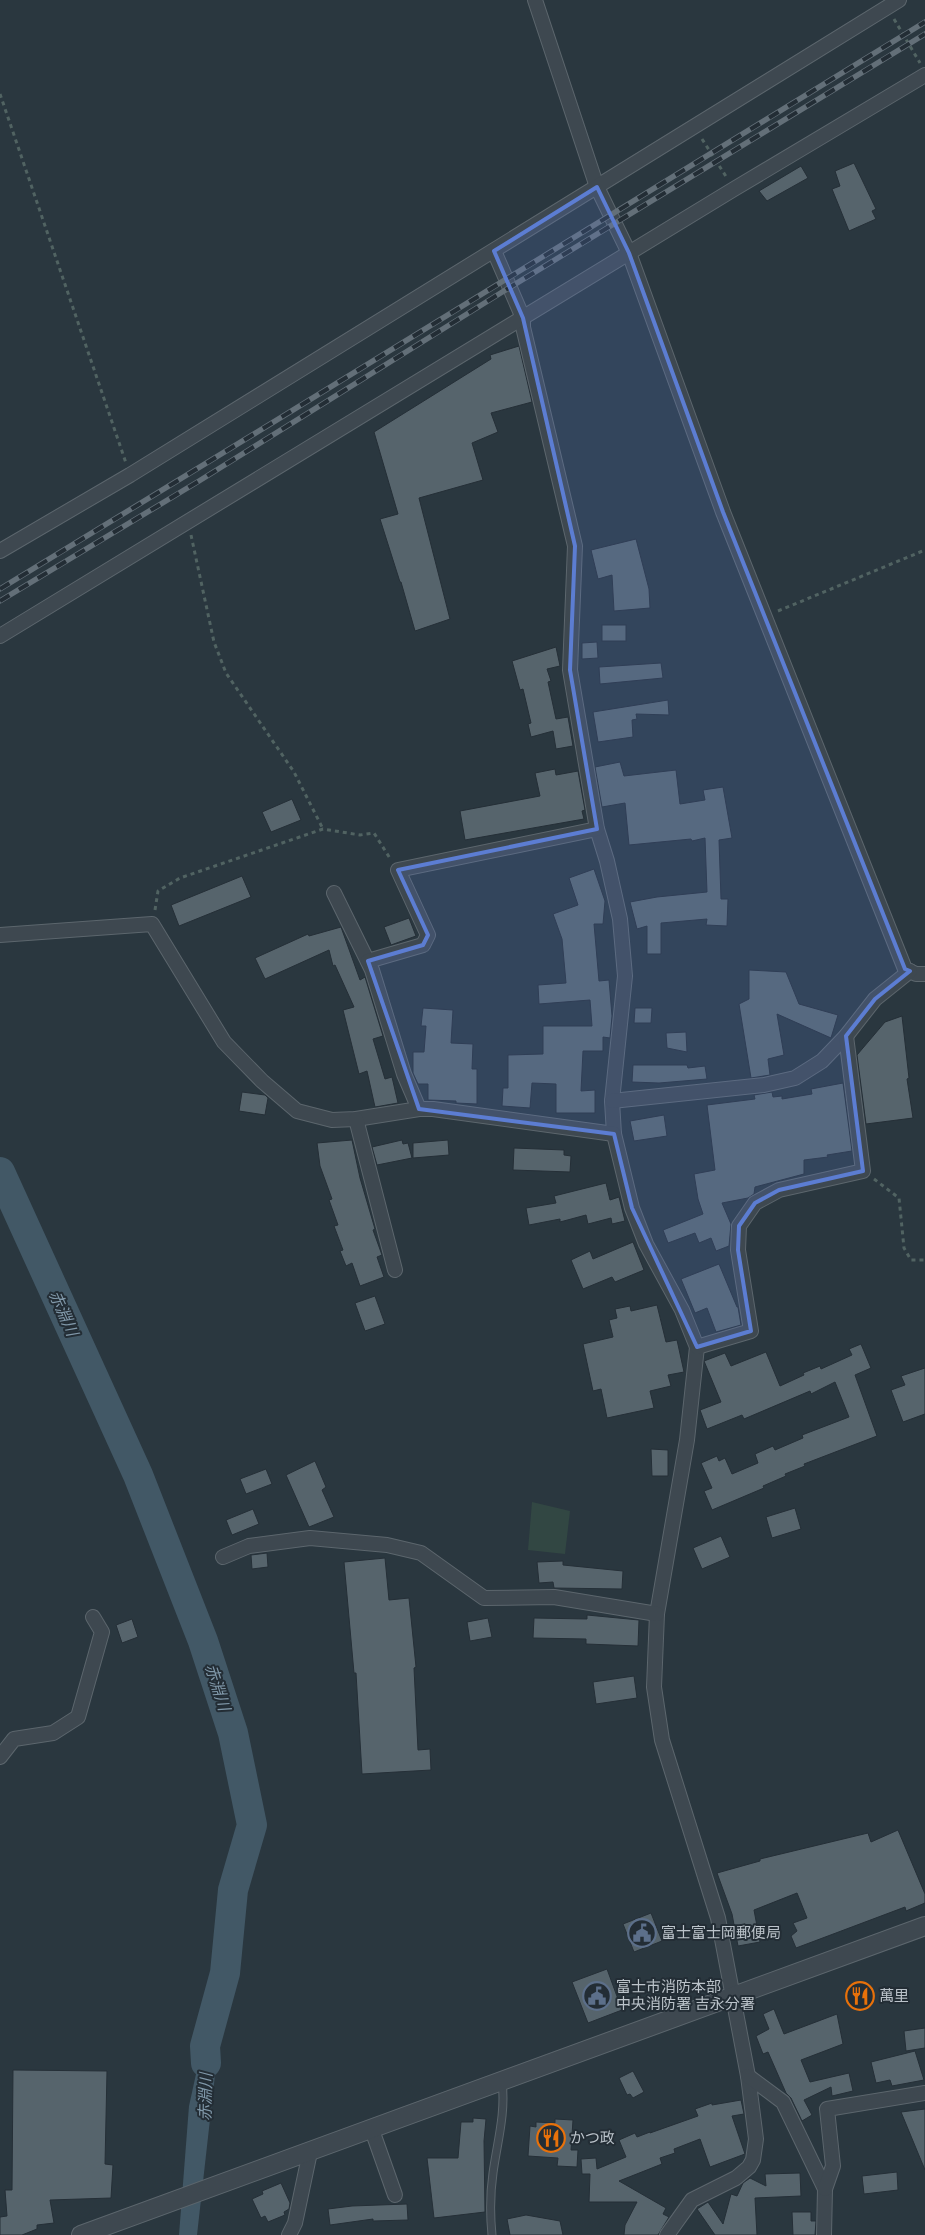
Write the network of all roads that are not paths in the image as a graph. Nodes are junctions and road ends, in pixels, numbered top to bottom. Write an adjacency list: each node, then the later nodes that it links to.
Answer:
1 (535, 0): 4 (street)
2 (893, 4): 4 (street)
3 (925, 73): 6 (street)
4 (597, 187): 5 (street); 6 (street)
5 (494, 251): 7 (street); 8 (street)
6 (629, 253): 7 (street); 14 (street)
7 (523, 318): 9 (street); 10 (street)
8 (0, 551)
9 (0, 636)
10 (597, 828): 13 (street); 17 (street)
11 (334, 893): 13 (street)
12 (0, 935): 19 (street)
13 (368, 961): 18 (street)
14 (910, 972): 15 (street); 16 (street)
15 (925, 974)
16 (846, 1036): 17 (street); 22 (street)
17 (612, 1101): 20 (street)
18 (419, 1109): 19 (street); 20 (street)
19 (356, 1119): 21 (street)
20 (614, 1134): 22 (street)
21 (396, 1270)
22 (697, 1347): 24 (street)
23 (223, 1557): 24 (street)
24 (657, 1614): 28 (street)
25 (93, 1617): 26 (street)
26 (0, 1757)
27 (925, 1926): 28 (street)
28 (734, 1996): 29 (street); 30 (street)
29 (748, 2076): 34 (street); 39 (street)
30 (502, 2080): 32 (street); 38 (lane)
31 (925, 2093): 34 (street)
32 (372, 2130): 33 (street); 35 (street)
33 (310, 2152): 36 (street); 37 (street)
34 (825, 2189): 40 (street)
35 (395, 2195)
36 (81, 2235)
37 (288, 2235)
38 (492, 2235)
39 (667, 2235)
40 (824, 2235)

